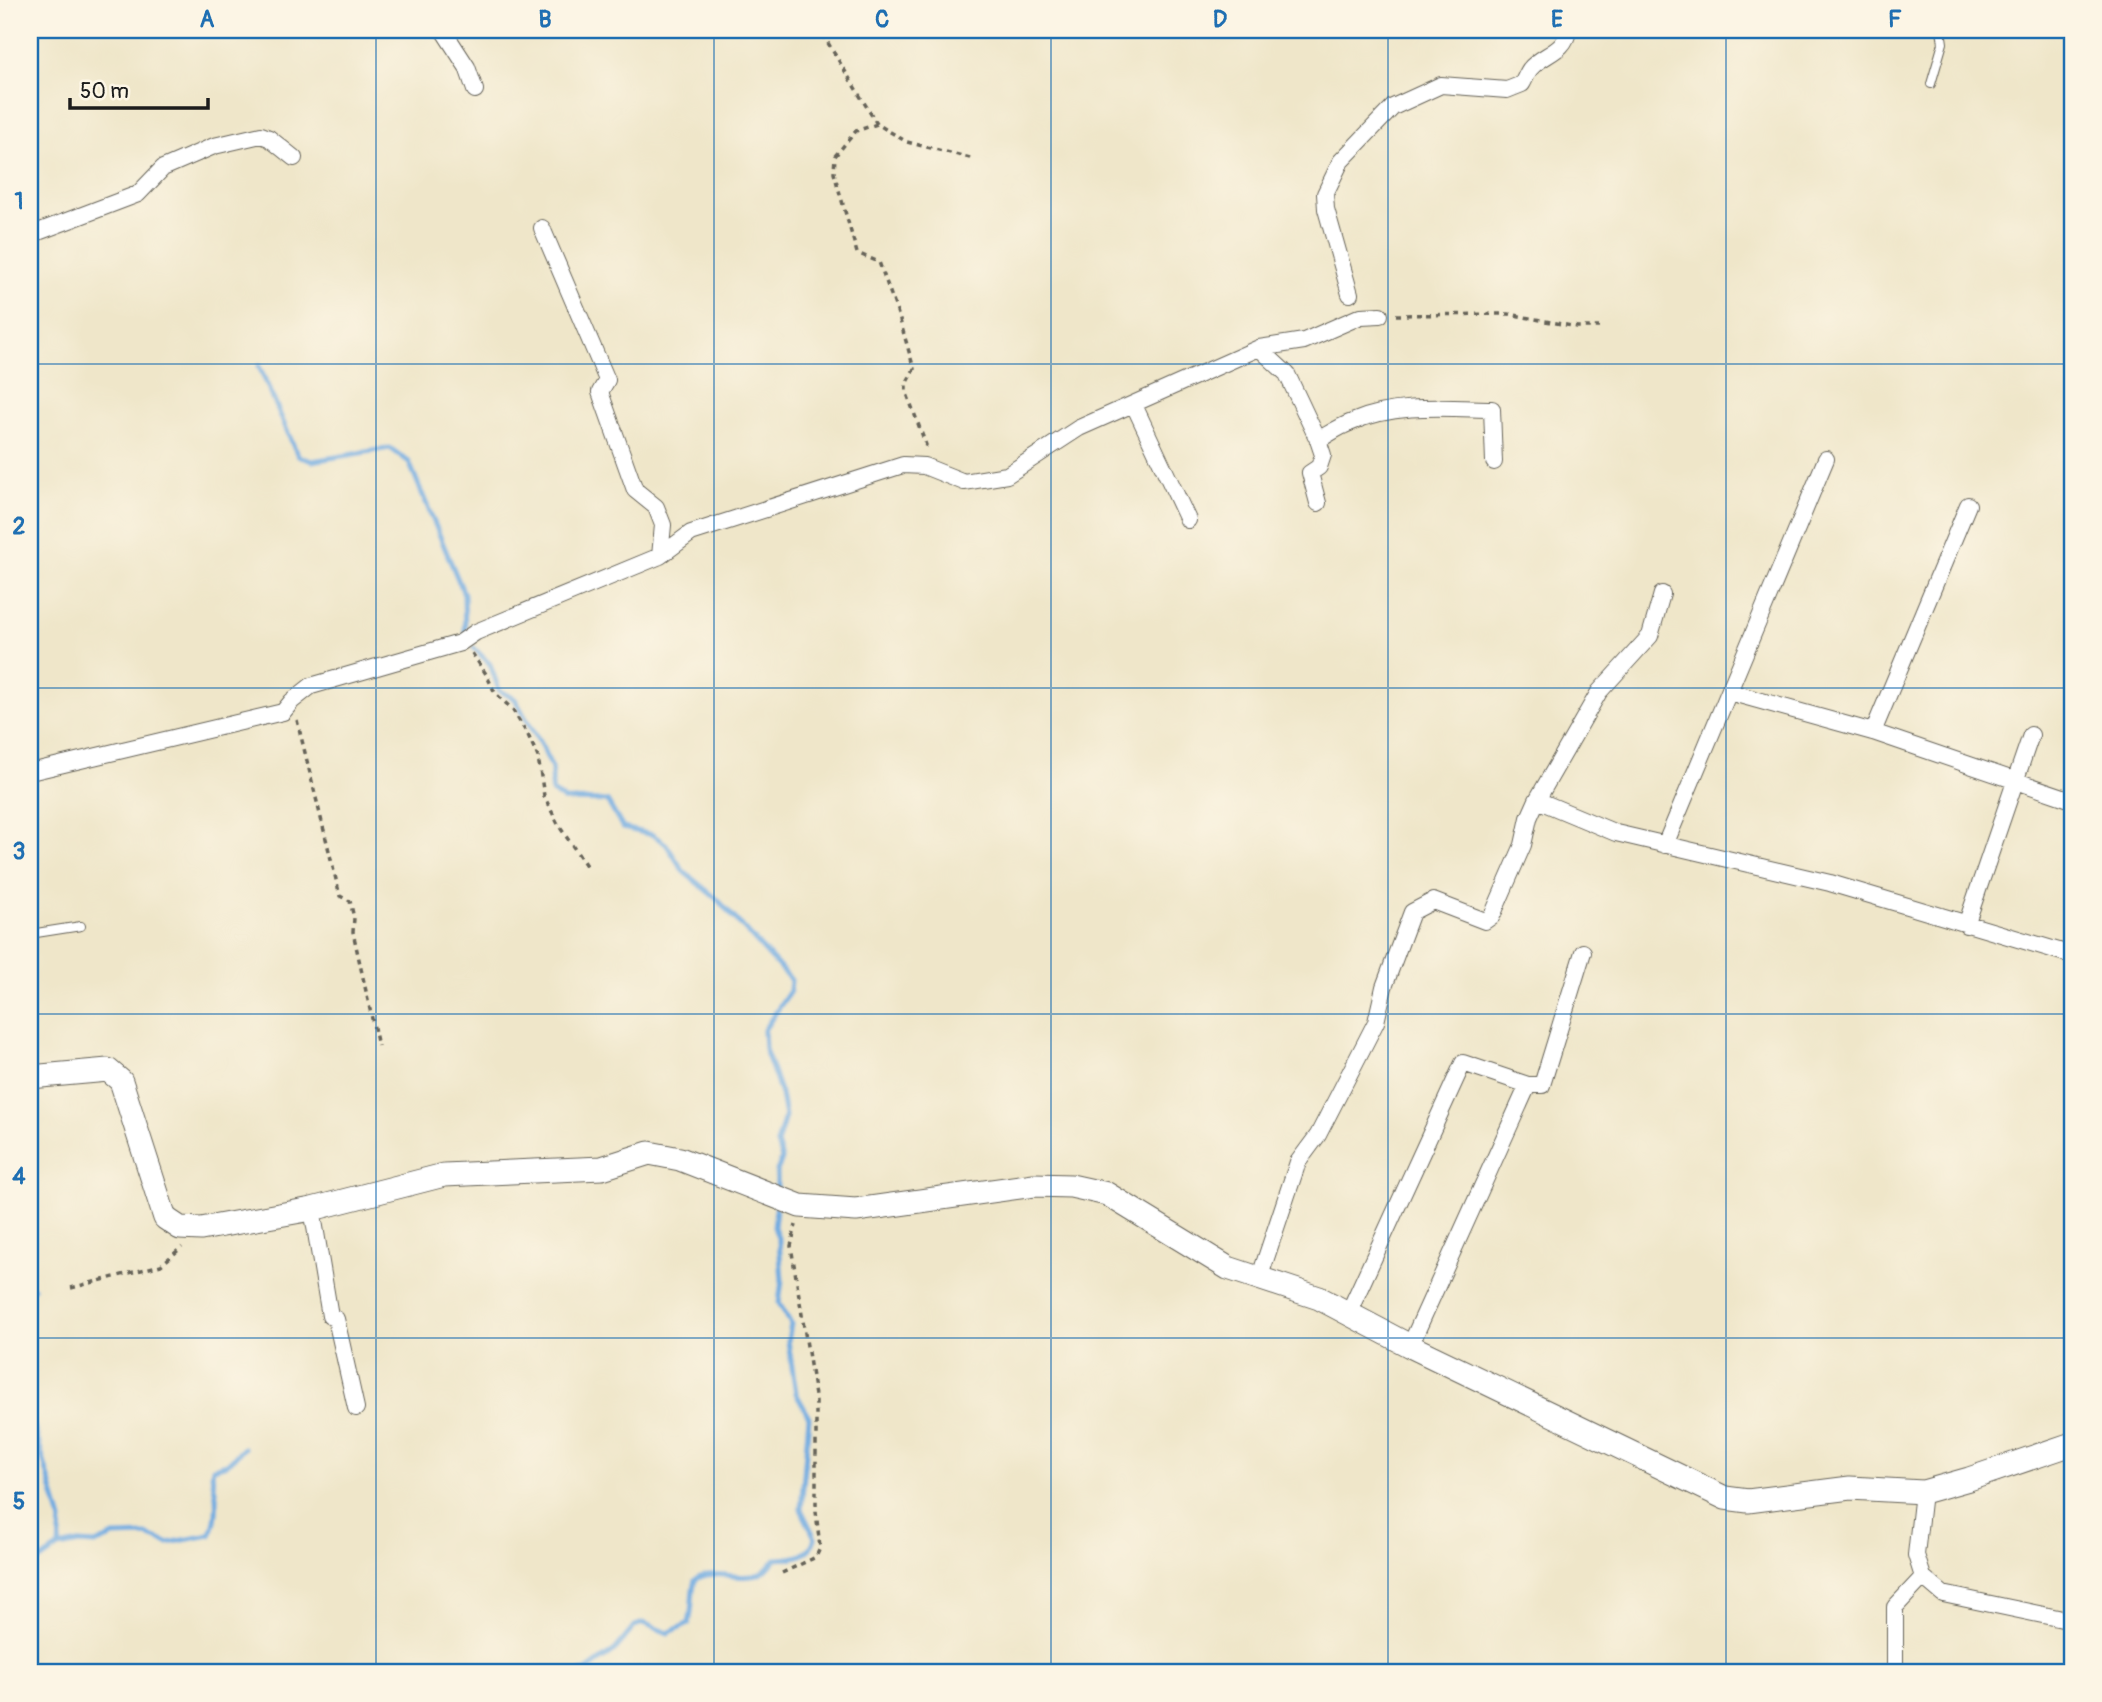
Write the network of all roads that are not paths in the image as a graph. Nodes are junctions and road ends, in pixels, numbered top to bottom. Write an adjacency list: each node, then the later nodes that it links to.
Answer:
1 (443, 30): 5 (street)
2 (1568, 30): 9 (street)
3 (1941, 30): 4 (lane)
4 (1931, 84)
5 (475, 90)
6 (294, 158): 8 (street)
7 (542, 228): 19 (street)
8 (30, 235)
9 (1350, 294)
10 (1380, 316): 11 (street)
11 (1259, 348): 12 (street); 13 (street)
12 (1133, 405): 18 (street); 19 (street)
13 (1318, 440): 15 (street); 16 (street)
14 (1826, 459): 21 (street)
15 (1494, 462)
16 (1318, 503)
17 (1968, 505): 22 (street)
18 (1188, 520)
19 (660, 556): 24 (street)
20 (1662, 594): 26 (street)
21 (1729, 692): 22 (street); 28 (street)
22 (1873, 732): 25 (street)
23 (2031, 735): 25 (street)
24 (30, 772)
25 (2015, 782): 27 (street); 29 (street)
26 (1537, 800): 28 (street); 37 (street)
27 (2072, 800)
28 (1665, 845): 29 (street)
29 (1966, 925): 33 (street)
30 (82, 926): 31 (lane)
31 (30, 934)
32 (1583, 952): 35 (street)
33 (2072, 955)
34 (30, 1077): 36 (street)
35 (1528, 1084): 38 (street); 39 (street)
36 (312, 1209): 37 (street); 40 (street)
37 (1259, 1279): 38 (street)
38 (1348, 1314): 39 (street)
39 (1410, 1346): 42 (street)
40 (356, 1408)
41 (2072, 1444): 42 (street)
42 (1923, 1492): 43 (street)
43 (1923, 1577): 44 (street); 45 (street)
44 (2072, 1621)
45 (1895, 1672)

